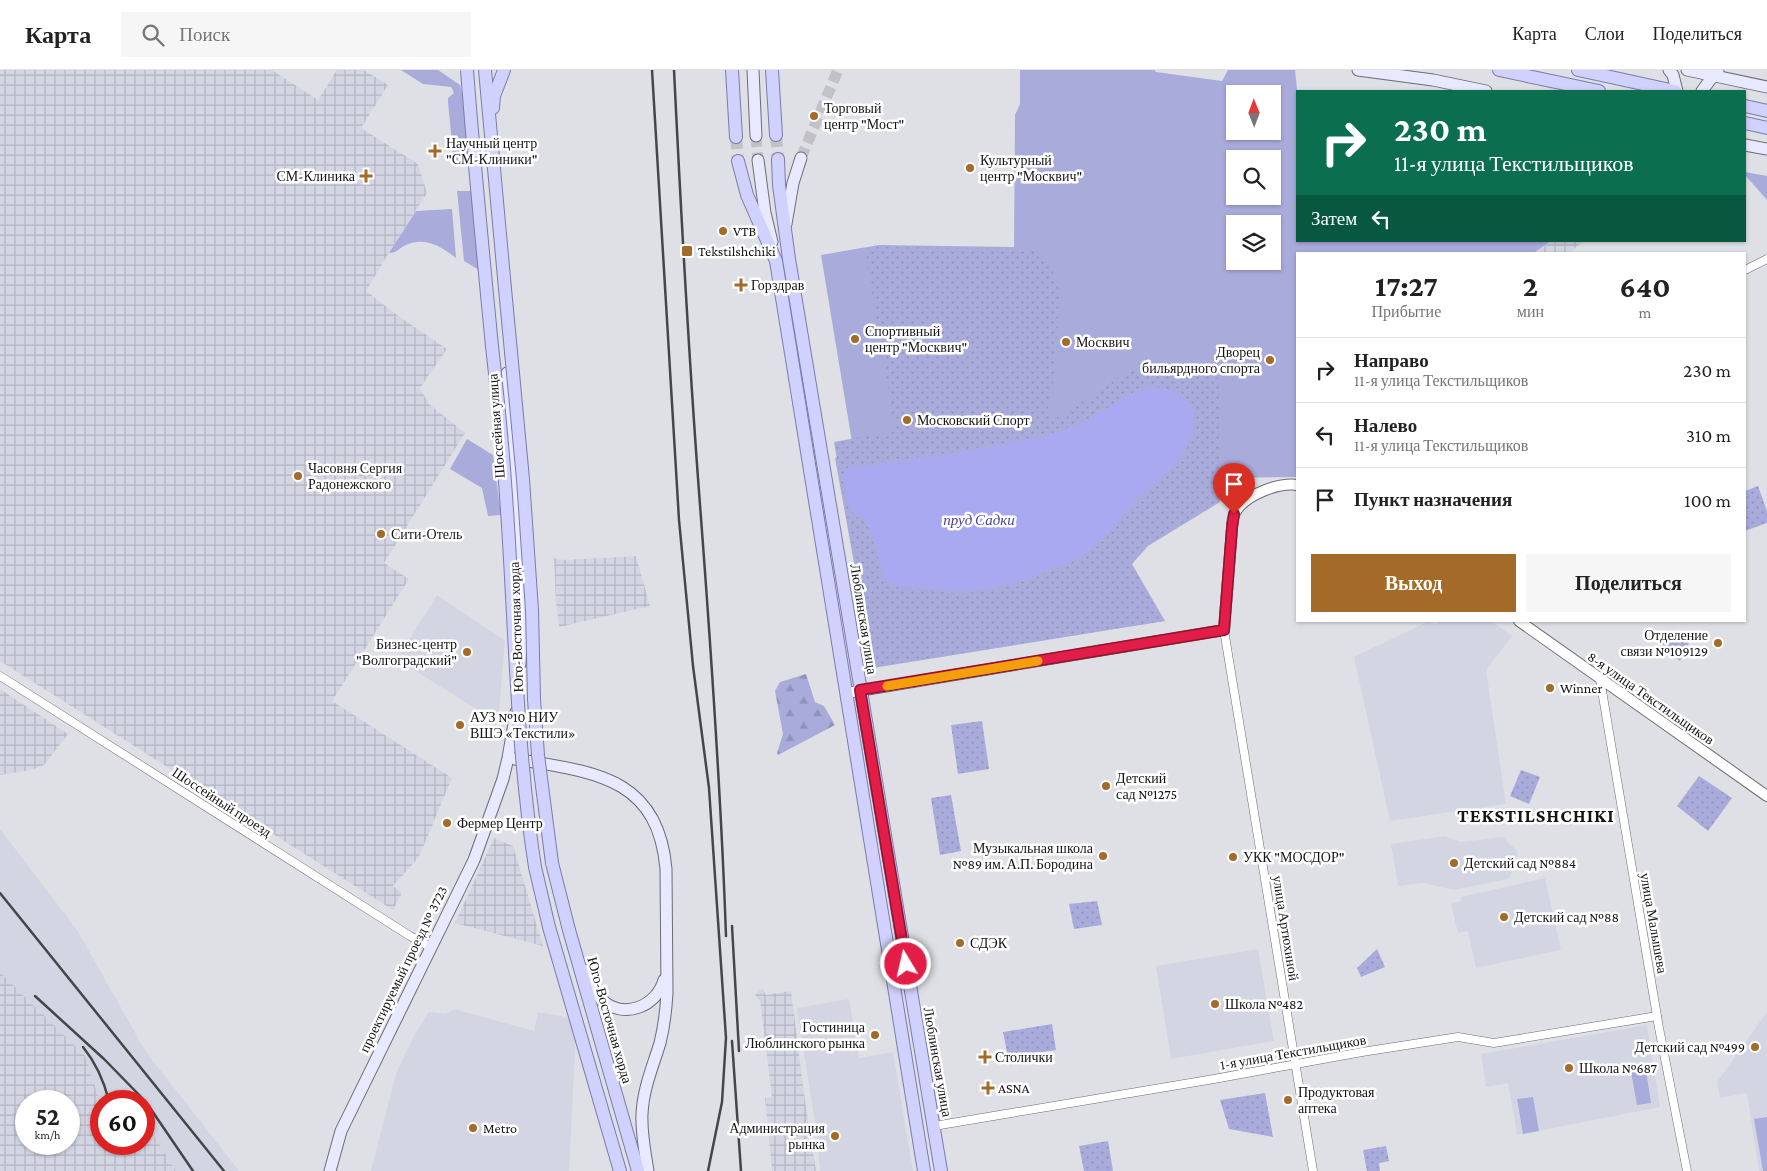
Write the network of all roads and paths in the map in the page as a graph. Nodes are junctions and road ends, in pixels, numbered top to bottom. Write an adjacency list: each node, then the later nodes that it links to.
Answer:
1 (467, 70): 56 (main road, Юго-Восточная хорда, bridge)
2 (504, 70): 25 (main road)
3 (732, 70): 28 (main road)
4 (752, 70): 27 (main road)
5 (772, 70): 26 (main road)
6 (1358, 70): 14 (main road)
7 (1398, 70): 14 (main road)
8 (1498, 70): 17 (main road)
9 (1669, 70): 19 (main road)
10 (1687, 70): 13 (main road)
11 (482, 71): 25 (main road, Юго-Восточная хорда); 46 (main road, Шоссейная улица)
12 (1584, 71): 18 (main road)
13 (1718, 73): 15 (main road); 20 (main road)
14 (1434, 80): 16 (main road)
15 (1767, 87)
16 (1481, 90)
17 (1595, 90)
18 (1671, 90)
19 (1676, 90)
20 (1703, 90)
21 (1746, 106): 22 (main road)
22 (1767, 111)
23 (1746, 124): 24 (main road)
24 (1767, 128)
25 (490, 133): 49 (main road, Юго-Восточная хорда, bridge)
26 (776, 135)
27 (756, 136)
28 (736, 137)
29 (1746, 145): 30 (main road)
30 (1767, 149)
31 (801, 158): 35 (main road)
32 (778, 159): 35 (main road, Люблинская улица)
33 (758, 160): 36 (main road, Люблинская улица)
34 (738, 161): 36 (main road)
35 (785, 231): 44 (main road, Люблинская улица)
36 (774, 254): 45 (main road, Люблинская улица)
37 (1767, 259): 38 (street)
38 (1746, 270)
39 (1296, 485): 41 (street)
40 (1520, 622): 43 (street, 8-я улица Текстильщиков)
41 (1224, 630): 44 (street); 53 (street, улица Артюхиной)
42 (0, 676): 50 (street, Шоссейный проезд)
43 (1600, 679): 48 (street, 8-я улица Текстильщиков); 52 (street, улица Малышева)
44 (860, 690): 45 (street); 54 (main road, Люблинская улица)
45 (848, 692): 59 (main road, Люблинская улица)
46 (508, 758): 47 (main road, Шоссейная улица); 51 (main road)
47 (502, 779): 50 (main road, проектируемый проезд № 3723)
48 (1767, 796)
49 (568, 930): 51 (main road); 57 (main road, Юго-Восточная хорда)
50 (430, 947): 55 (main road, проектируемый проезд № 3723)
51 (666, 961): 58 (main road)
52 (1657, 1016): 53 (street, 1-я улица Текстильщиков); 62 (street, улица Малышева)
53 (1295, 1064): 54 (street, 1-я улица Текстильщиков); 61 (street, улица Артюхиной)
54 (934, 1126): 60 (main road, Люблинская улица)
55 (330, 1171)
56 (620, 1171)
57 (638, 1171)
58 (648, 1171)
59 (924, 1171)
60 (941, 1171)
61 (1313, 1171)
62 (1687, 1171)

